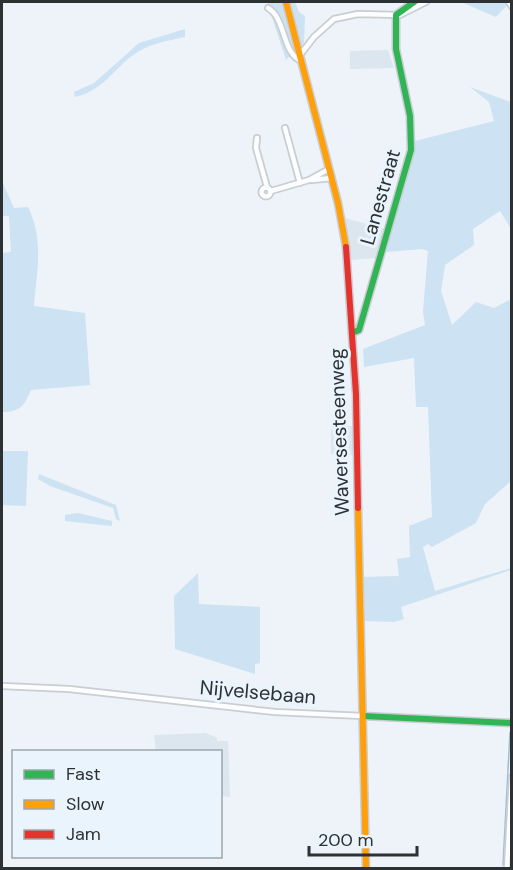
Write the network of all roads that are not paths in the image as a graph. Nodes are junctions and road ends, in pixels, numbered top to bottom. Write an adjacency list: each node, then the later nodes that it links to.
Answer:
1 (286, 2): 8 (main road, Waversesteenweg)
2 (414, 2): 7 (main road)
3 (426, 2): 7 (street)
4 (509, 2): 5 (street)
5 (512, 7)
6 (268, 8): 8 (street)
7 (396, 15): 8 (street); 15 (main road, Lanestraat)
8 (301, 58): 11 (main road, Waversesteenweg)
9 (285, 128): 14 (street)
10 (257, 138): 14 (street)
11 (329, 169): 12 (main road, Waversesteenweg); 13 (street)
12 (332, 178): 13 (street); 15 (main road, Waversesteenweg)
13 (309, 180): 14 (street)
14 (300, 183)
15 (352, 333): 17 (main road, Waversesteenweg)
16 (2, 686): 17 (street, Nijvelsebaan)
17 (363, 716): 18 (main road, Nijvelsebaan); 20 (main road, Waversesteenweg)
18 (512, 723)
19 (512, 777): 21 (street)
20 (367, 867)
21 (507, 868)

